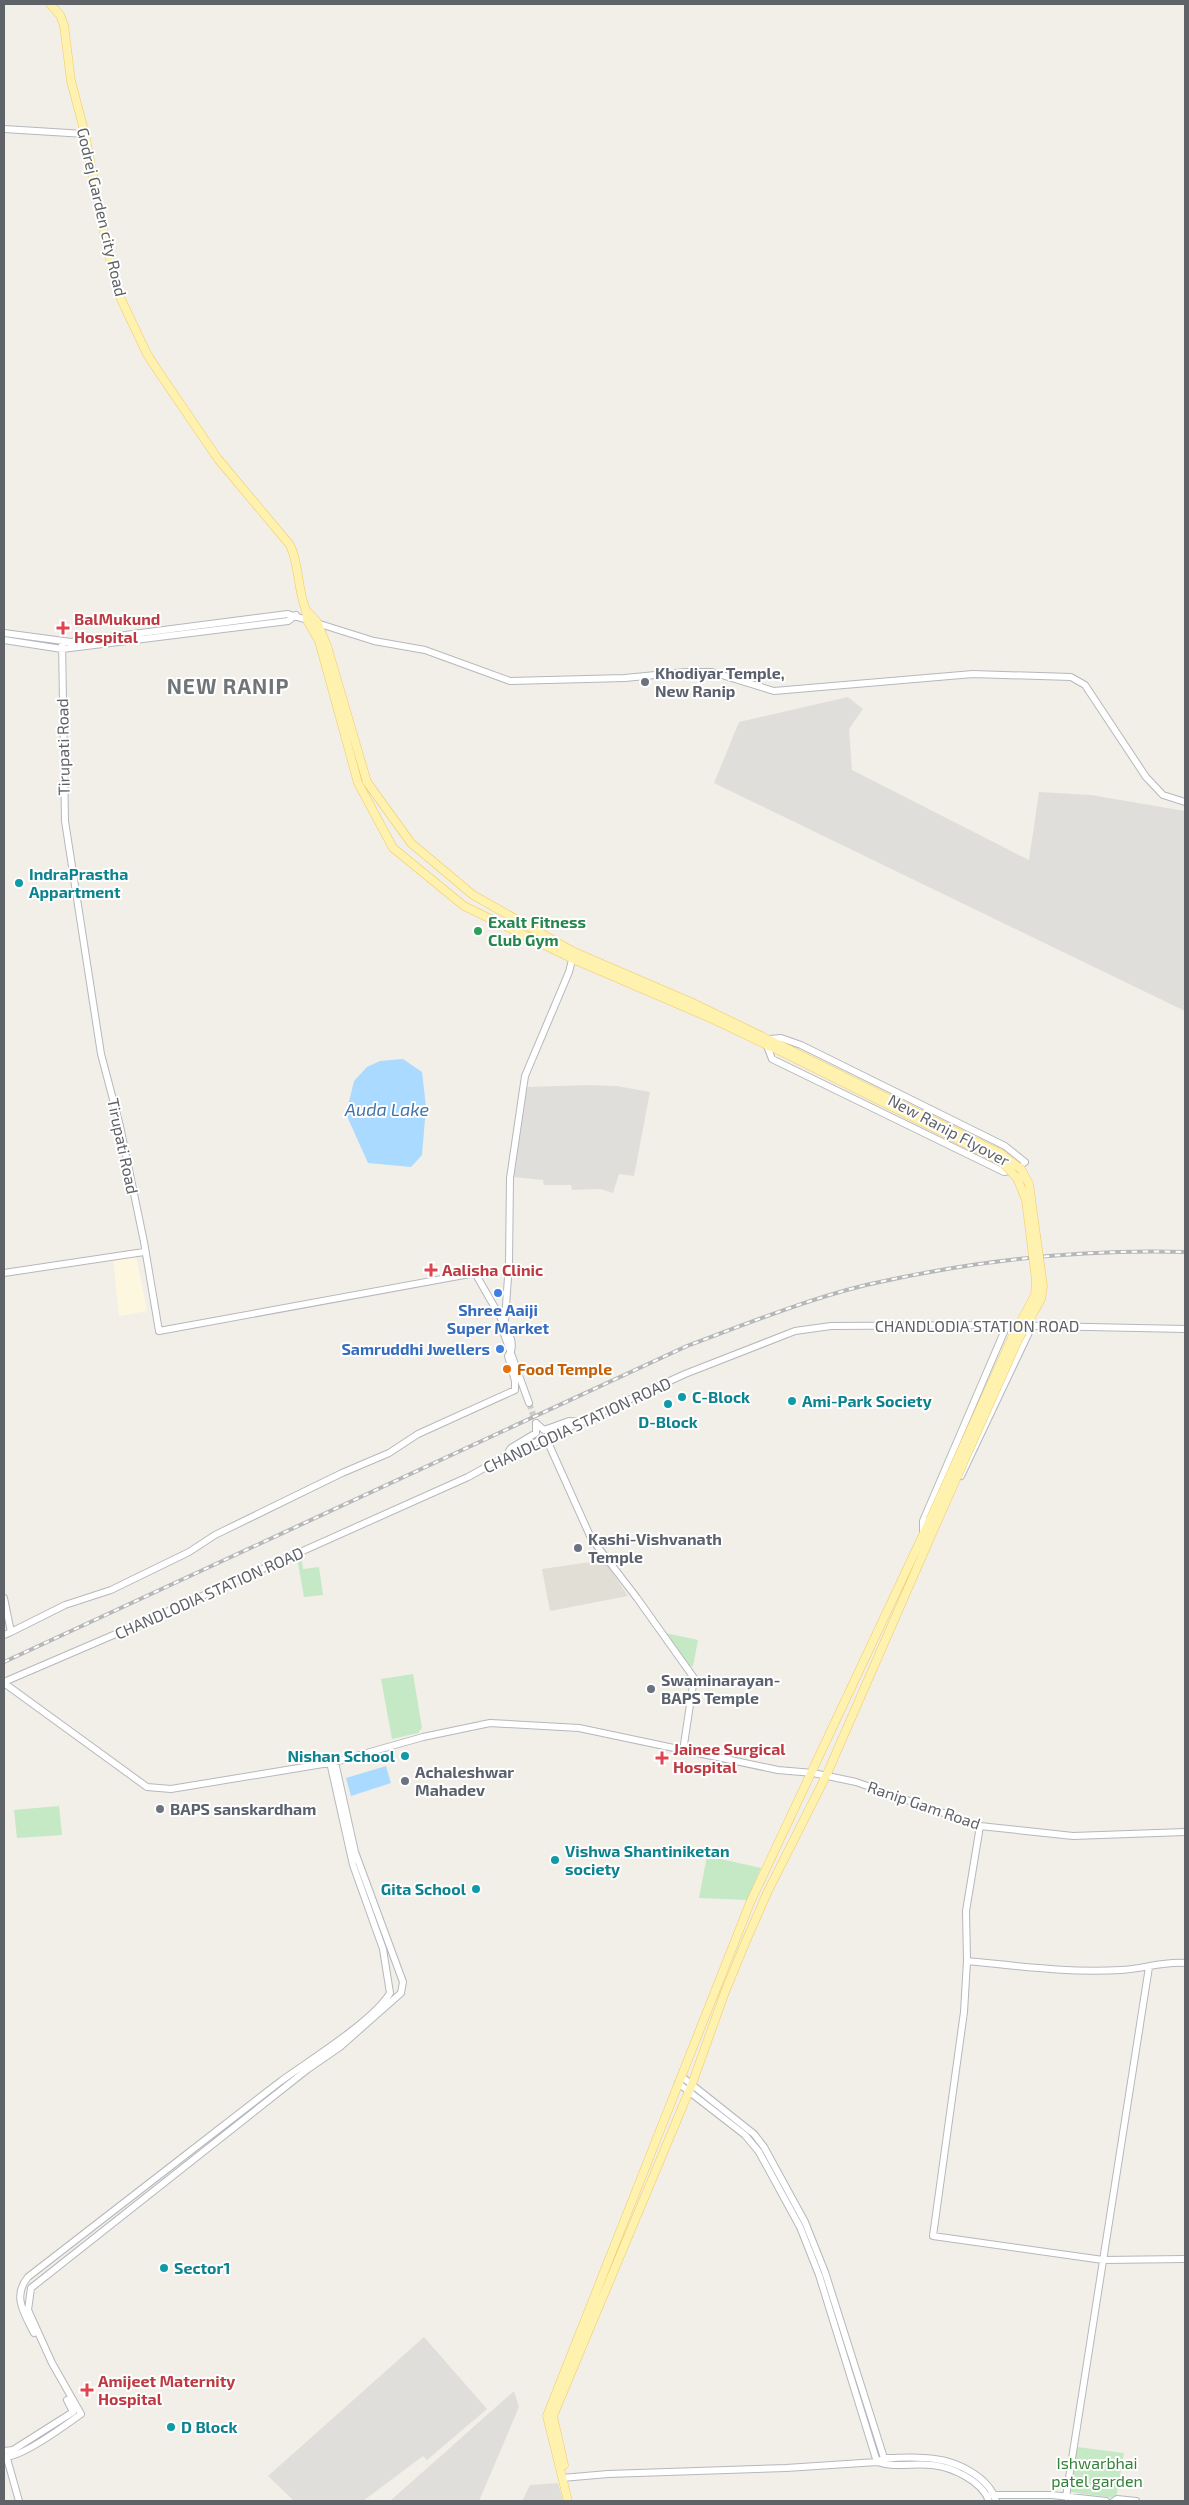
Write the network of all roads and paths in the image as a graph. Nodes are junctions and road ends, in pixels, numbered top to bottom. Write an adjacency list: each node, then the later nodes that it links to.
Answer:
1 (50, 4): 3 (main road, Godrej Garden city Road)
2 (4, 129): 3 (street)
3 (85, 134): 4 (main road, Godrej Garden city Road)
4 (306, 610): 5 (main road, Godrej Garden city Road); 6 (main road)
5 (307, 620): 6 (street); 9 (street); 11 (main road)
6 (317, 622): 10 (street); 11 (main road)
7 (4, 633): 9 (street)
8 (4, 640): 9 (street)
9 (62, 646): 13 (street, Tirupati Road)
10 (1185, 802)
11 (573, 956): 12 (main road, New Ranip Flyover); 17 (street)
12 (768, 1043): 12 (street); 24 (main road, New Ranip Flyover, bridge)
13 (144, 1252): 14 (street); 17 (street, Tirupati Road)
14 (4, 1273)
15 (1007, 1325): 16 (street, CHANDLODIA STATION ROAD); 21 (street, CHANDLODIA STATION ROAD); 26 (street)
16 (1032, 1326): 18 (street, CHANDLODIA STATION ROAD); 25 (street)
17 (506, 1328): 19 (street)
18 (1185, 1329)
19 (511, 1351): 20 (street); 28 (street)
20 (529, 1403)
21 (582, 1422): 22 (street, CHANDLODIA STATION ROAD); 23 (street)
22 (546, 1438): 23 (street, CHANDLODIA STATION ROAD); 31 (street)
23 (506, 1456): 30 (street, CHANDLODIA STATION ROAD)
24 (933, 1521): 25 (main road, New Ranip Flyover); 26 (main road, New Ranip Flyover)
25 (932, 1532): 34 (main road, New Ranip Flyover)
26 (922, 1535): 33 (main road, New Ranip Flyover)
27 (4, 1598): 28 (street)
28 (11, 1632): 29 (street)
29 (4, 1635)
30 (4, 1683): 32 (street, Ranip Gam Road)
31 (683, 1751): 32 (street, Ranip Gam Road); 33 (street, Ranip Gam Road)
32 (333, 1762): 44 (street); 44 (street)
33 (813, 1773): 34 (street, Ranip Gam Road); 40 (main road, New Ranip Flyover)
34 (826, 1776): 35 (street, Ranip Gam Road); 41 (main road, New Ranip Flyover)
35 (980, 1826): 36 (street, Ranip Gam Road); 37 (street)
36 (1185, 1832)
37 (967, 1961): 39 (street); 43 (street)
38 (1185, 1963): 39 (street)
39 (1149, 1967): 43 (street)
40 (680, 2080): 41 (street); 48 (main road, New Ranip Flyover)
41 (690, 2087): 46 (street); 47 (street); 48 (main road, New Ranip Flyover)
42 (1185, 2259): 43 (street)
43 (1103, 2260): 49 (street)
44 (76, 2413): 45 (street)
45 (5, 2454): 51 (street)
46 (884, 2458): 47 (street); 50 (street)
47 (877, 2462): 48 (street); 50 (street)
48 (564, 2478): 52 (main road); 53 (main road)
49 (1066, 2497): 50 (street); 54 (street)
50 (991, 2498)
51 (20, 2501)
52 (568, 2501)
53 (572, 2501)
54 (1106, 2501)
55 (1114, 2501): 56 (street)
56 (1136, 2501)

